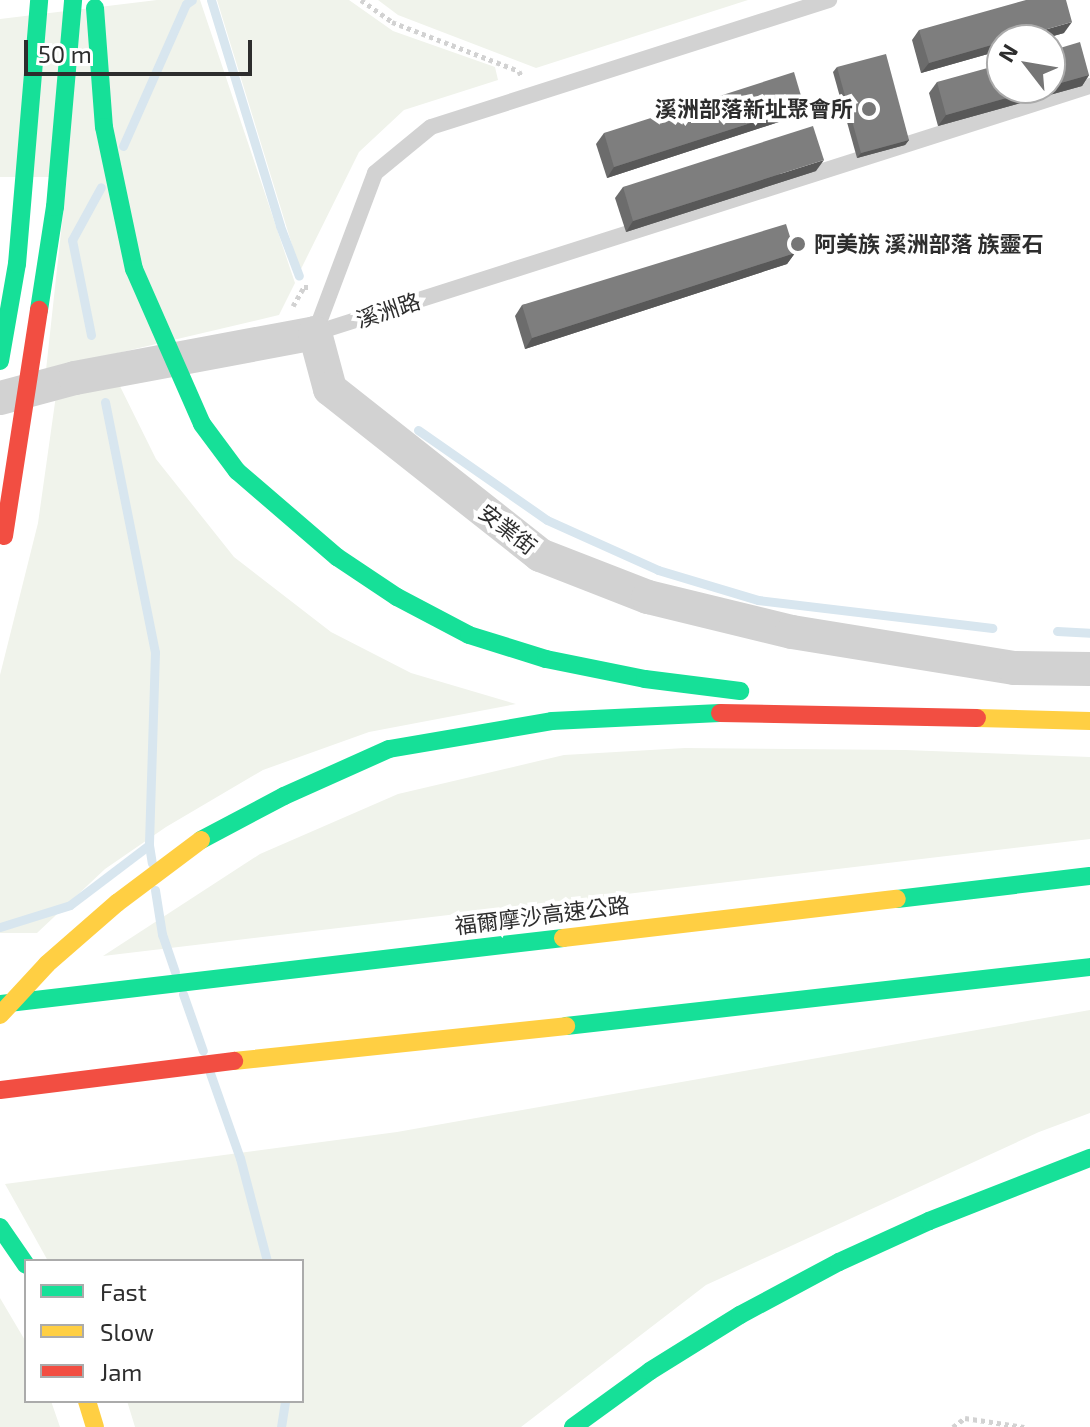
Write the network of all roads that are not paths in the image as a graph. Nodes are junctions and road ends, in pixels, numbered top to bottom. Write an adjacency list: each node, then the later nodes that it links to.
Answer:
1 (39, 0): 7 (highway, bridge)
2 (73, 0): 9 (highway, bridge)
3 (94, 0): 11 (highway, bridge)
4 (829, 0): 6 (lane, 溪洲路)
5 (1090, 86): 6 (lane, 溪洲路)
6 (315, 333): 8 (street); 10 (street, 安業街)
7 (0, 361)
8 (0, 398)
9 (2, 543)
10 (1090, 669)
11 (929, 714): 12 (highway); 16 (highway, bridge)
12 (1090, 721)
13 (1090, 876): 15 (highway, 福爾摩沙高速公路)
14 (1090, 967): 17 (highway)
15 (0, 1004)
16 (0, 1015)
17 (0, 1090)
18 (1090, 1158): 23 (highway)
19 (0, 1227): 20 (highway)
20 (24, 1262)
21 (88, 1403): 22 (highway)
22 (95, 1427)
23 (573, 1427)

